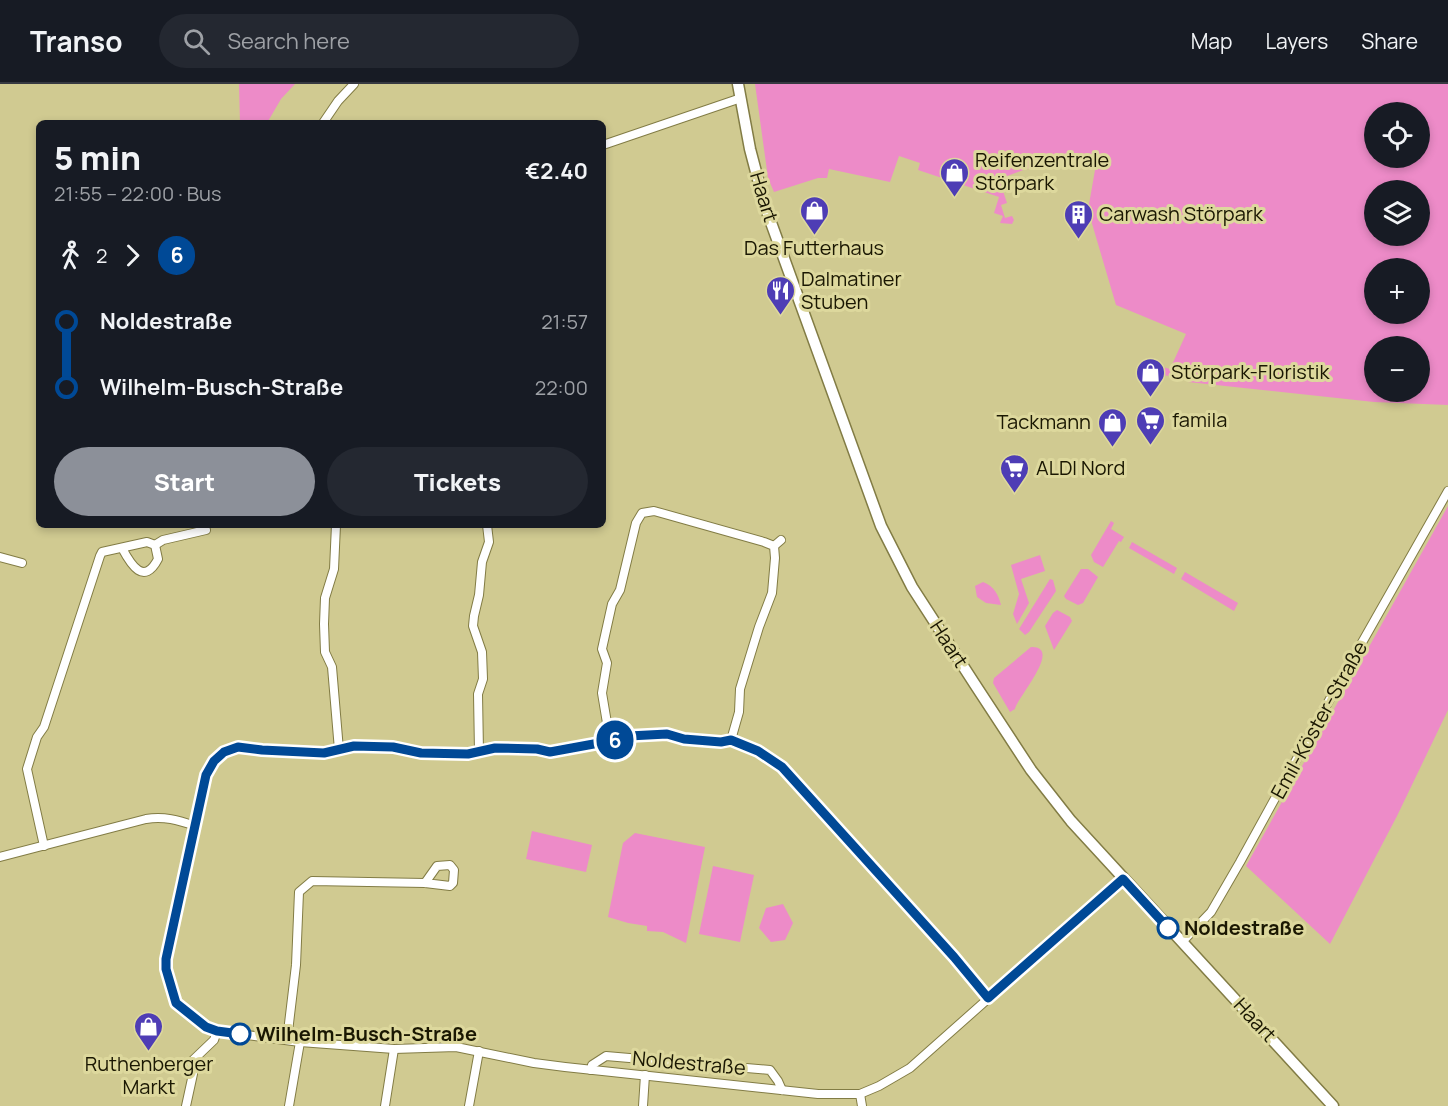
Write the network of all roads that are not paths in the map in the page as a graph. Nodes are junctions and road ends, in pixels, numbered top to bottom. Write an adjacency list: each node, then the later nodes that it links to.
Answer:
1 (354, 84): 4 (street)
2 (738, 84): 3 (main road, Haart)
3 (741, 98): 5 (street); 23 (main road, Haart)
4 (325, 120)
5 (606, 144)
6 (1448, 491): 25 (street, Emil-Köster-Straße)
7 (336, 528): 18 (street)
8 (487, 528): 19 (street)
9 (206, 530): 11 (street)
10 (781, 540): 12 (street)
11 (155, 545): 13 (street); 13 (street)
12 (774, 546): 16 (street); 17 (street)
13 (122, 548): 21 (street)
14 (0, 557): 15 (street)
15 (22, 563)
16 (731, 740): 17 (street); 26 (street)
17 (610, 741): 19 (street)
18 (339, 750): 19 (street); 20 (street)
19 (479, 752)
20 (195, 825): 21 (street); 27 (street, Noldestraße)
21 (44, 846): 22 (street)
22 (0, 857)
23 (1123, 879): 25 (main road, Haart); 26 (street, Noldestraße)
24 (425, 883): 28 (street)
25 (1182, 942): 42 (main road, Haart)
26 (988, 998): 35 (street, Noldestraße)
27 (217, 1031): 28 (street, Noldestraße); 36 (street)
28 (287, 1040): 29 (street, Noldestraße)
29 (300, 1042): 30 (street, Noldestraße); 37 (street)
30 (394, 1049): 31 (street, Noldestraße); 38 (street)
31 (479, 1052): 32 (street, Noldestraße); 39 (street)
32 (591, 1070): 33 (street, Noldestraße); 34 (street, Noldestraße)
33 (645, 1075): 34 (street, Noldestraße); 40 (street)
34 (782, 1090): 35 (street, Noldestraße)
35 (860, 1094): 41 (street)
36 (186, 1106)
37 (289, 1106)
38 (385, 1106)
39 (469, 1106)
40 (643, 1106)
41 (862, 1106)
42 (1333, 1106)

